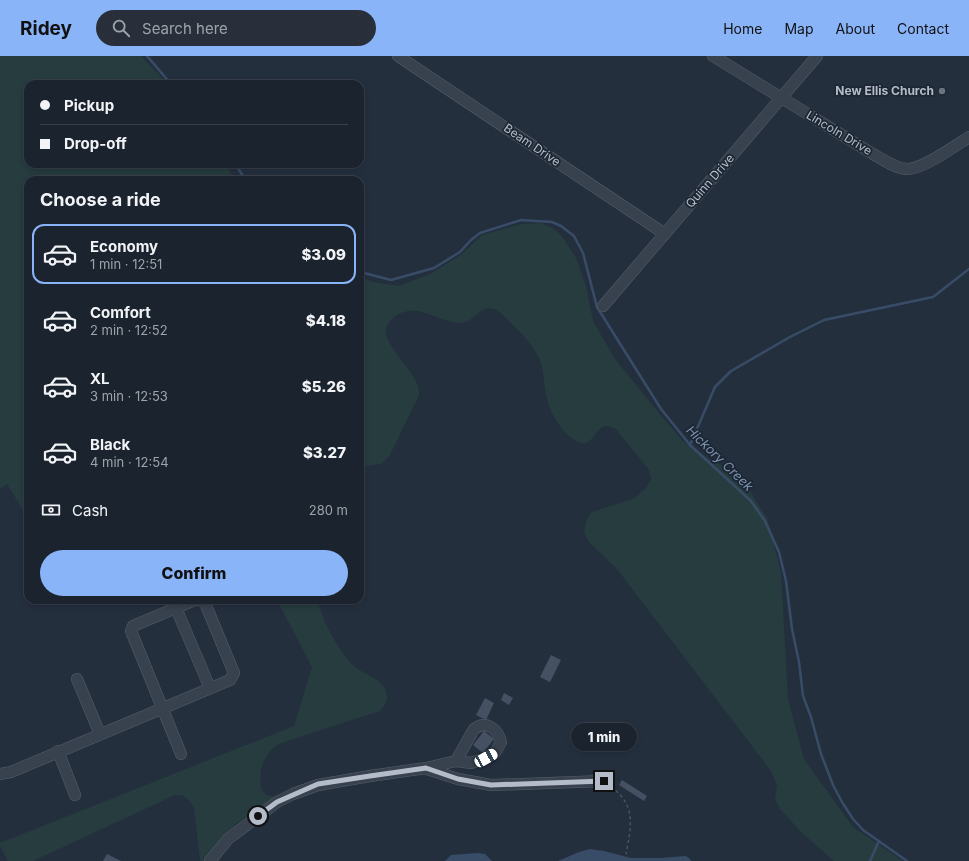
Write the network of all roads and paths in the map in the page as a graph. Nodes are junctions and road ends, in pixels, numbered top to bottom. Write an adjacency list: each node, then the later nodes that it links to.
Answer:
1 (398, 56): 6 (street, Beam Drive)
2 (713, 56): 4 (street, Lincoln Drive)
3 (817, 56): 4 (street, Quinn Drive)
4 (781, 98): 5 (street, Lincoln Drive); 6 (street, Quinn Drive)
5 (969, 138)
6 (665, 234): 7 (street, Quinn Drive)
7 (603, 306)
8 (186, 604): 10 (street)
9 (205, 604): 12 (street)
10 (176, 608): 12 (street); 13 (street)
11 (77, 678): 14 (street)
12 (210, 688): 13 (street)
13 (162, 708): 14 (street); 16 (street)
14 (100, 734): 15 (street)
15 (58, 751): 19 (street); 21 (street)
16 (181, 754)
17 (456, 761): 18 (street)
18 (426, 768): 20 (street); 23 (street)
19 (0, 774)
20 (604, 781): 22 (path)
21 (75, 795)
22 (626, 854)
23 (210, 861)

